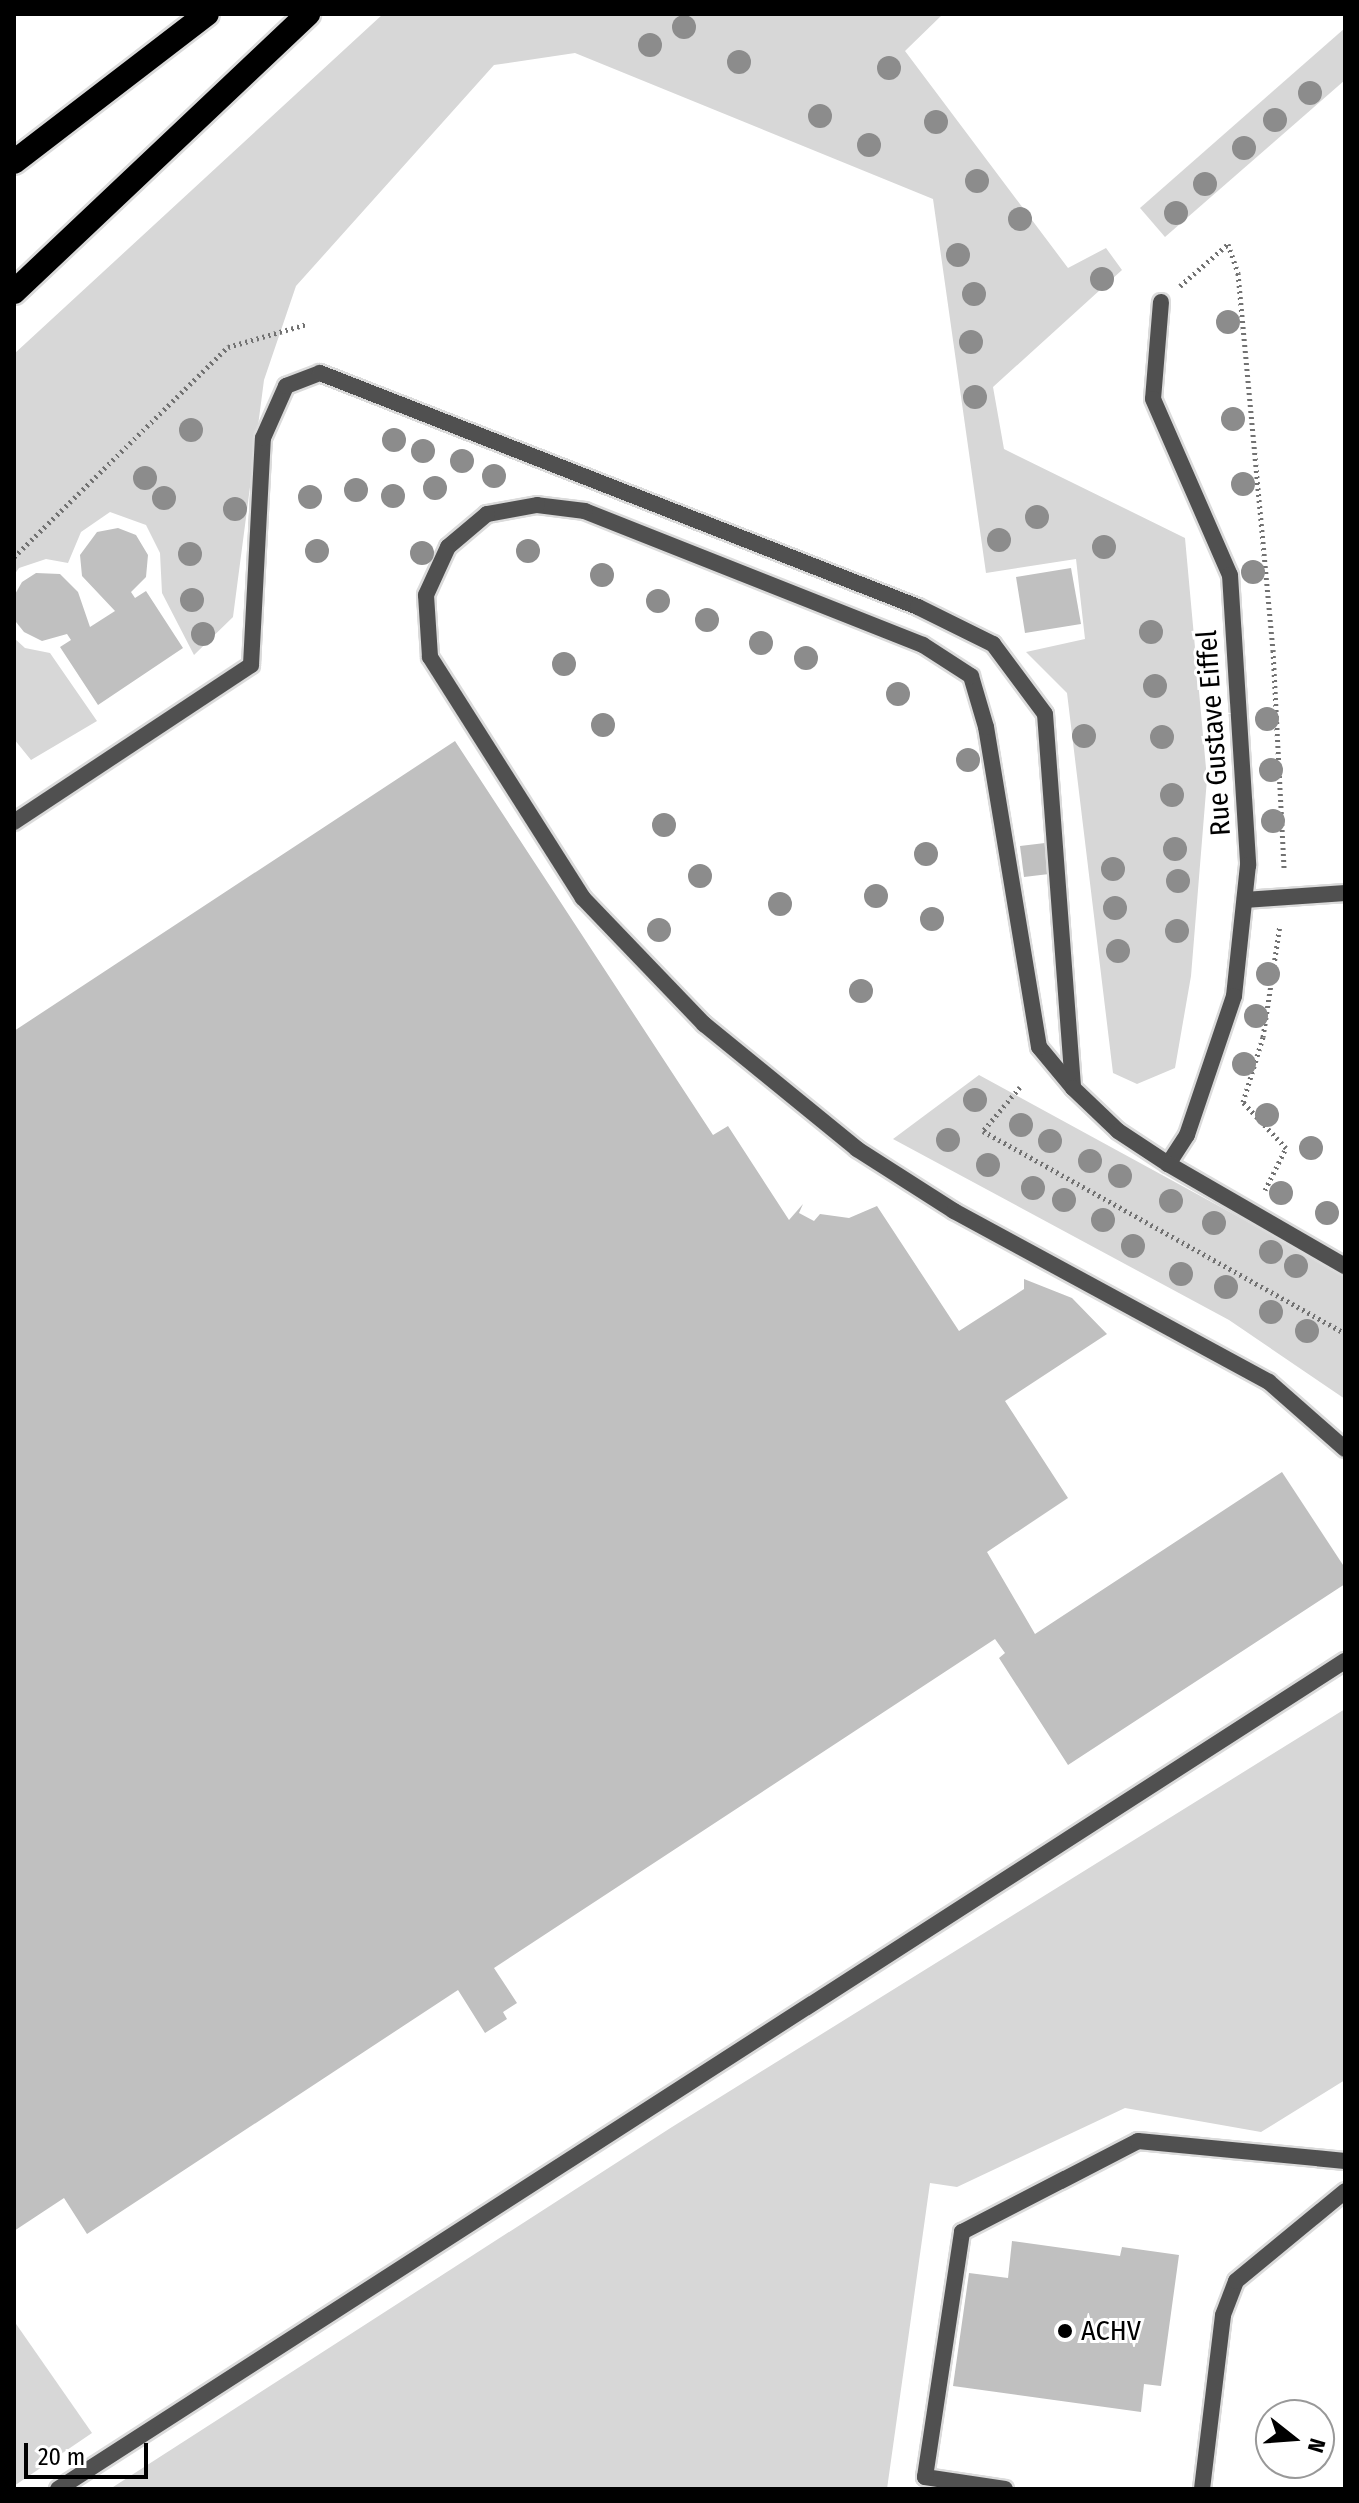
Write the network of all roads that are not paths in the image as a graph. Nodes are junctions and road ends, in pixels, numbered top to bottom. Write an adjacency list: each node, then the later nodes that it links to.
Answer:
1 (308, 14): 4 (highway)
2 (196, 17): 3 (highway)
3 (14, 162)
4 (14, 292)
5 (1161, 302): 8 (street, Rue Gustave Eiffel)
6 (14, 822): 9 (street)
7 (1345, 893): 8 (street)
8 (1245, 900): 10 (street, Rue Gustave Eiffel)
9 (1073, 1088): 10 (street); 12 (street)
10 (1168, 1164): 11 (street)
11 (1345, 1266)
12 (1345, 1449)
13 (1345, 1661): 16 (street)
14 (1345, 2161): 17 (street)
15 (1345, 2191): 18 (street)
16 (58, 2489)
17 (1005, 2489)
18 (1202, 2489)

